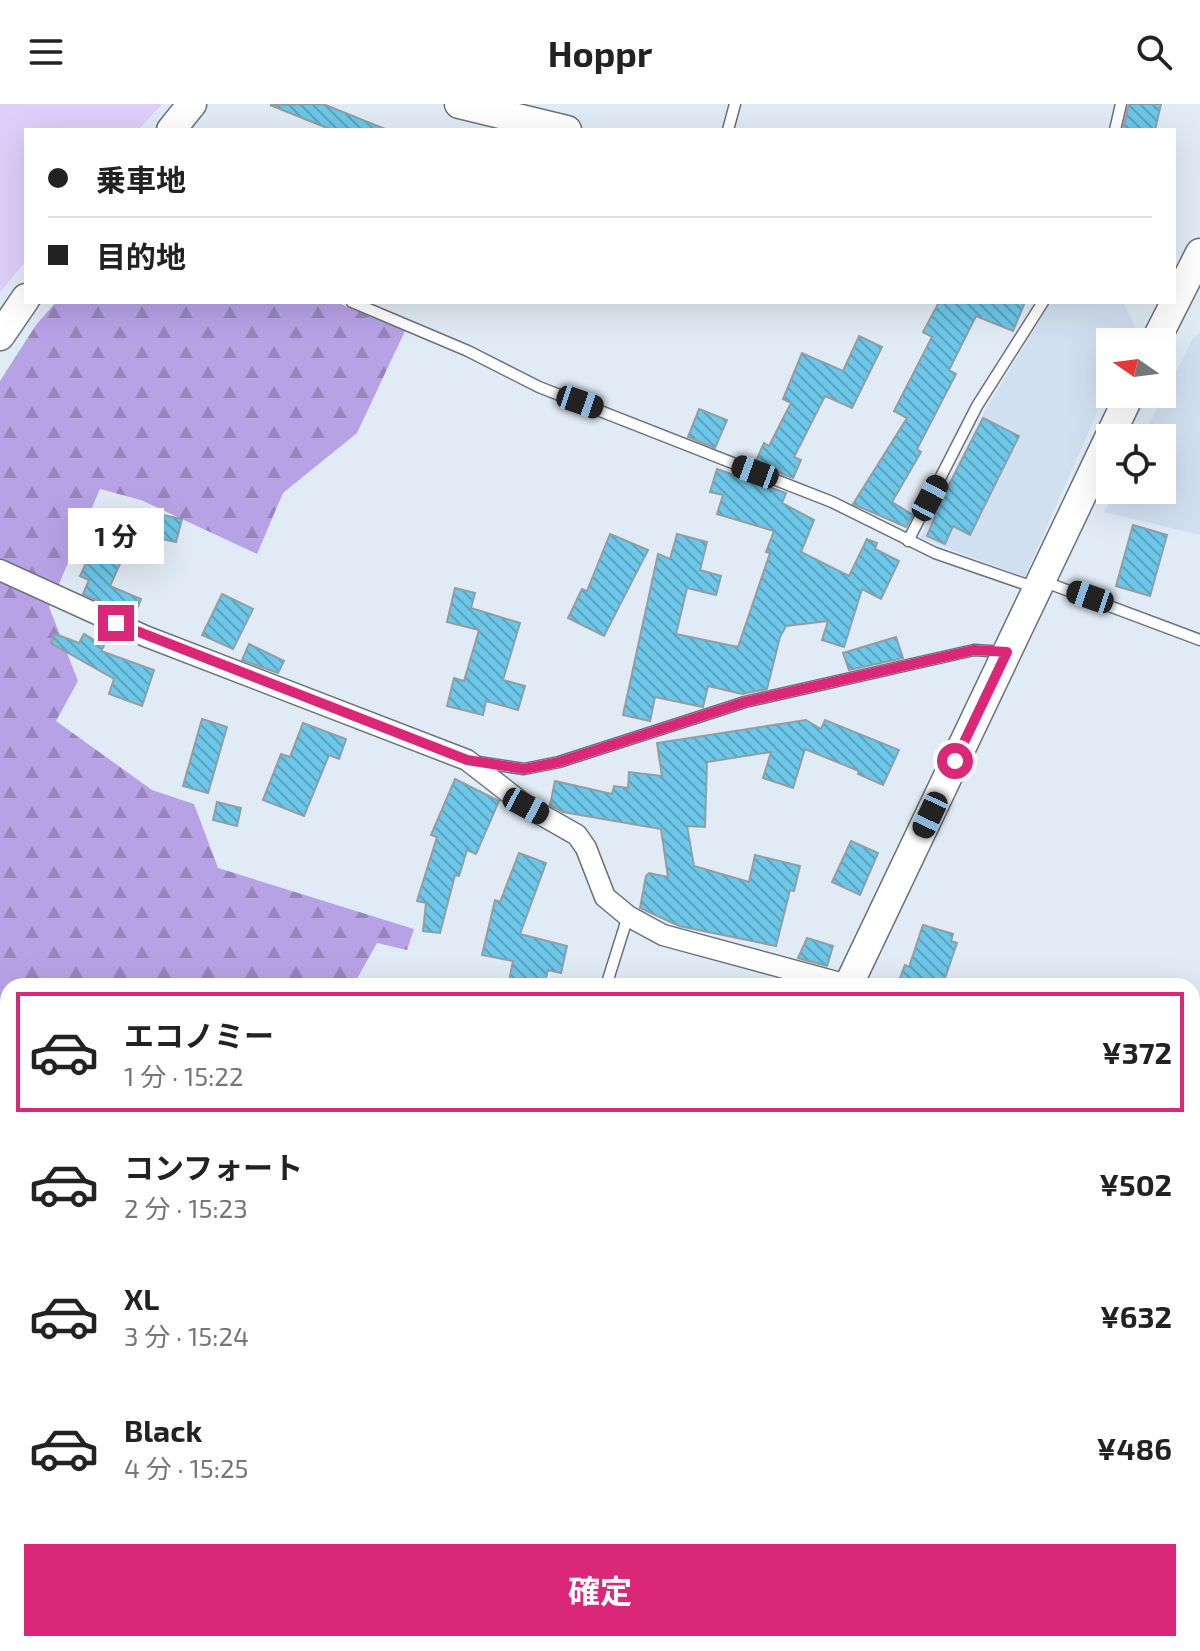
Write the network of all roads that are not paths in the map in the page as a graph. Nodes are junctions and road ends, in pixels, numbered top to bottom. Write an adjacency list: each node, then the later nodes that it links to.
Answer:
1 (192, 104): 5 (street)
2 (459, 104): 6 (street)
3 (735, 104): 7 (lane)
4 (1121, 104): 8 (lane)
5 (173, 128)
6 (559, 128)
7 (729, 128)
8 (1115, 128)
9 (1200, 253): 10 (street)
10 (1186, 284): 12 (street)
11 (24, 301): 17 (street)
12 (1176, 303)
13 (357, 304): 19 (lane)
14 (1042, 304): 19 (lane)
15 (1175, 304): 16 (street)
16 (1162, 328)
17 (0, 336)
18 (1123, 408): 21 (street)
19 (908, 541): 21 (lane)
20 (0, 570): 24 (street)
21 (1038, 584): 22 (lane); 23 (street)
22 (1200, 640)
23 (1007, 652): 24 (lane); 28 (street)
24 (467, 760): 25 (street)
25 (628, 916): 26 (lane); 27 (street)
26 (609, 978)
27 (820, 978)
28 (853, 978)

